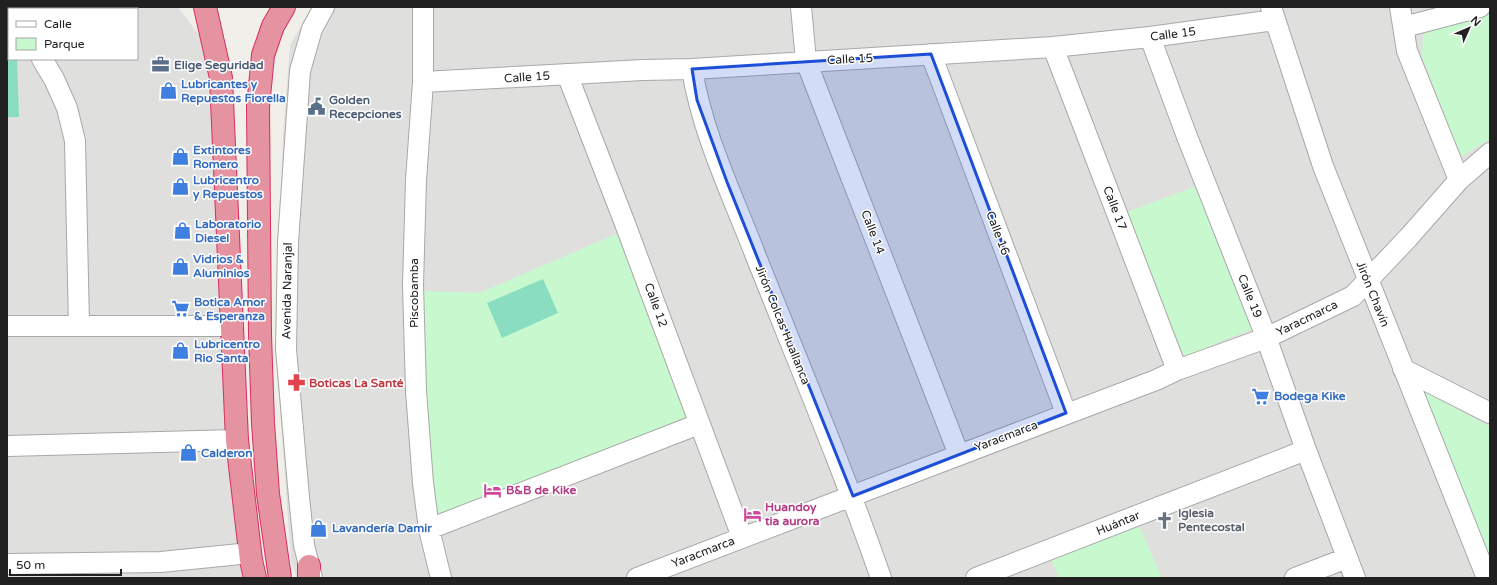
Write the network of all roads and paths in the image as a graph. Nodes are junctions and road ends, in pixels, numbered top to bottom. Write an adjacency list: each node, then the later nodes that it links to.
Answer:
1 (205, 7): 23 (highway)
2 (284, 7): 42 (highway)
3 (324, 7): 40 (street, Avenida Naranjal)
4 (423, 7): 17 (street, Piscobamba)
5 (801, 7): 14 (street, Calle 14)
6 (1400, 7): 9 (street)
7 (1480, 7): 9 (street)
8 (1273, 14): 10 (street, Calle 15); 20 (street, Jirón Chavín)
9 (1404, 27): 19 (street)
10 (1150, 37): 11 (street, Calle 15); 24 (street, Calle 19)
11 (1053, 47): 12 (street, Calle 15); 26 (street, Calle 17)
12 (931, 54): 14 (street, Calle 15); 27 (street, Calle 16)
13 (43, 60): 22 (street)
14 (806, 61): 15 (street, Calle 15); 33 (street, Calle 14)
15 (692, 69): 16 (street, Calle 15); 34 (street, Jirón Colcas Huallanca)
16 (567, 74): 17 (street, Calle 15); 29 (street, Calle 12)
17 (424, 82): 35 (street, Piscobamba)
18 (1490, 153): 19 (street, Yaracmarca)
19 (1459, 180): 20 (street, Yaracmarca)
20 (1368, 282): 24 (street, Yaracmarca); 25 (street, Jirón Chavín)
21 (7, 326): 22 (street)
22 (79, 326): 23 (street)
23 (233, 326): 30 (highway)
24 (1266, 338): 26 (street, Yaracmarca); 32 (street, Calle 19)
25 (1403, 369): 28 (street); 49 (street, Jirón Chavín)
26 (1177, 370): 27 (street, Yaracmarca)
27 (1066, 413): 33 (street, Yaracmarca)
28 (1490, 413)
29 (699, 424): 35 (street); 36 (street, Calle 12)
30 (237, 440): 31 (street); 37 (highway)
31 (7, 446)
32 (1306, 450): 38 (street, Calle 19); 46 (street, Huántar)
33 (959, 454): 34 (street, Yaracmarca)
34 (852, 496): 36 (street, Yaracmarca); 45 (street, Jirón Colcas Huallanca)
35 (429, 529): 43 (street, Piscobamba)
36 (742, 537): 44 (street, Yaracmarca)
37 (250, 553): 39 (street); 41 (highway)
38 (1347, 558): 47 (street); 48 (street, Calle 19)
39 (7, 564)
40 (310, 574)
41 (255, 578)
42 (280, 578)
43 (441, 578)
44 (637, 578)
45 (881, 578)
46 (976, 578)
47 (1295, 578)
48 (1355, 578)
49 (1487, 578)

